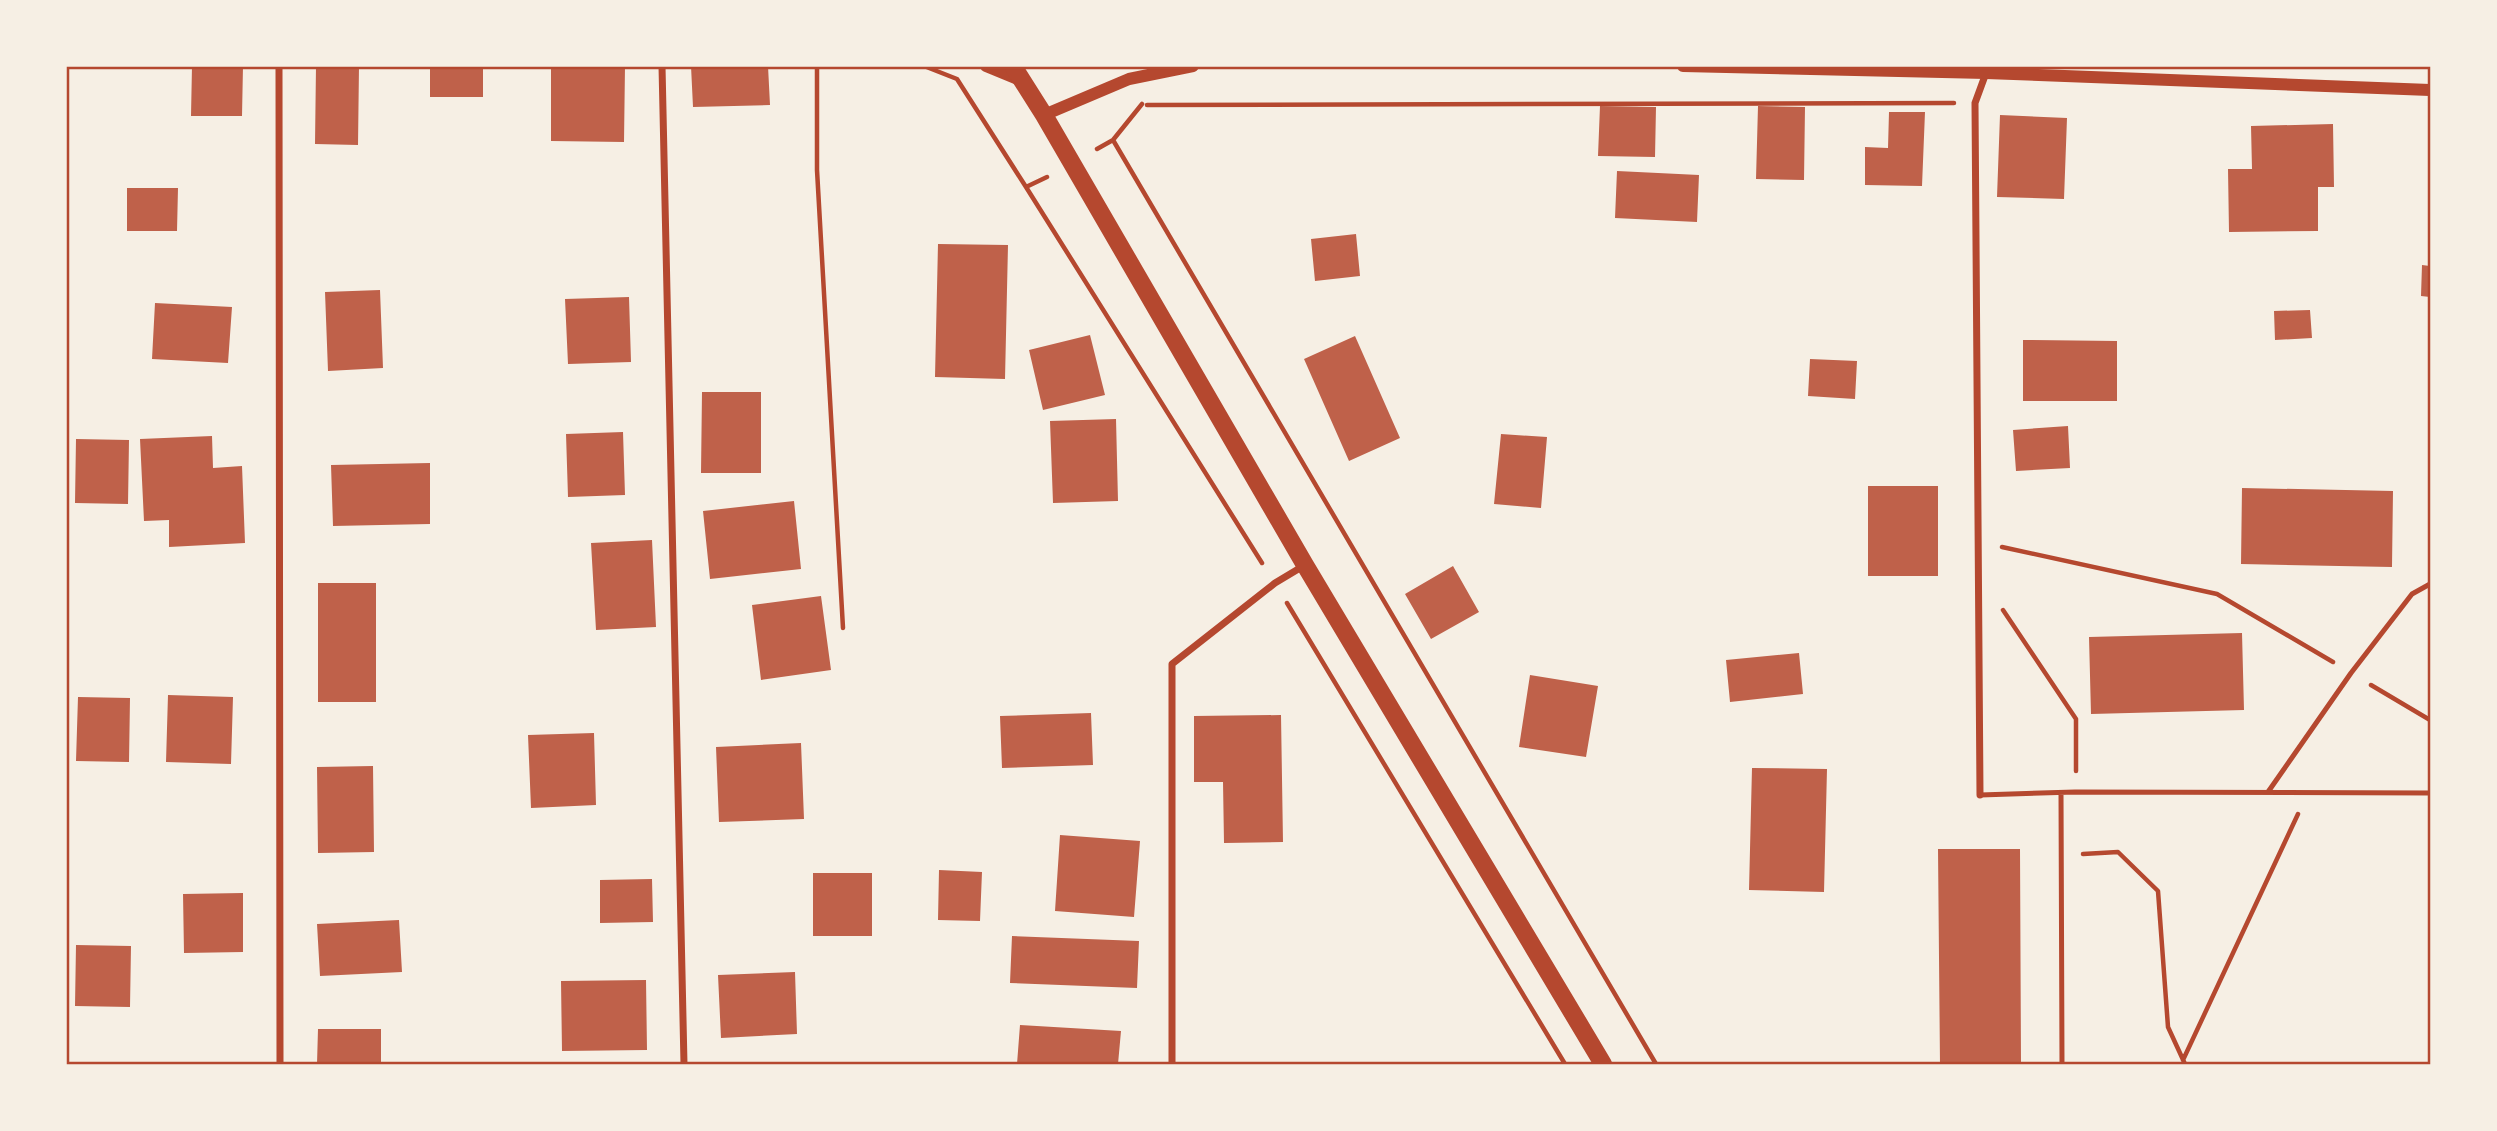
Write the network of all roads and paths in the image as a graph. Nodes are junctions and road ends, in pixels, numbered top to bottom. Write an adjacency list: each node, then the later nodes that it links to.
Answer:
1 (279, 66): 34 (street)
2 (662, 66): 35 (street)
3 (817, 66): 23 (path)
4 (924, 66): 11 (path)
5 (986, 66): 10 (street)
6 (1004, 66): 10 (main road)
7 (1193, 66): 15 (street)
8 (1683, 66): 9 (street)
9 (1990, 70): 12 (street); 13 (street)
10 (1016, 73): 15 (main road)
11 (957, 79)
12 (2431, 90)
13 (1975, 103): 14 (path); 18 (street)
14 (1142, 105)
15 (1044, 115): 19 (main road)
16 (1113, 140): 39 (path)
17 (1026, 187): 21 (path)
18 (1978, 542): 20 (street); 24 (path)
19 (1306, 565): 21 (street); 38 (main road)
20 (1979, 574): 26 (path); 31 (street)
21 (1275, 583): 36 (street); 37 (path)
22 (2431, 584): 24 (lane)
23 (843, 628)
24 (2351, 673): 25 (path); 28 (lane)
25 (2431, 720)
26 (2075, 792): 27 (lane); 28 (lane)
27 (2061, 793): 31 (lane); 32 (lane)
28 (2268, 793): 29 (lane)
29 (2308, 793): 30 (lane); 33 (path)
30 (2431, 793)
31 (1980, 795)
32 (2061, 855): 33 (path); 40 (lane)
33 (2184, 1062)
34 (280, 1065)
35 (684, 1065)
36 (1172, 1065)
37 (1565, 1065)
38 (1603, 1065)
39 (1656, 1065)
40 (2062, 1065)

